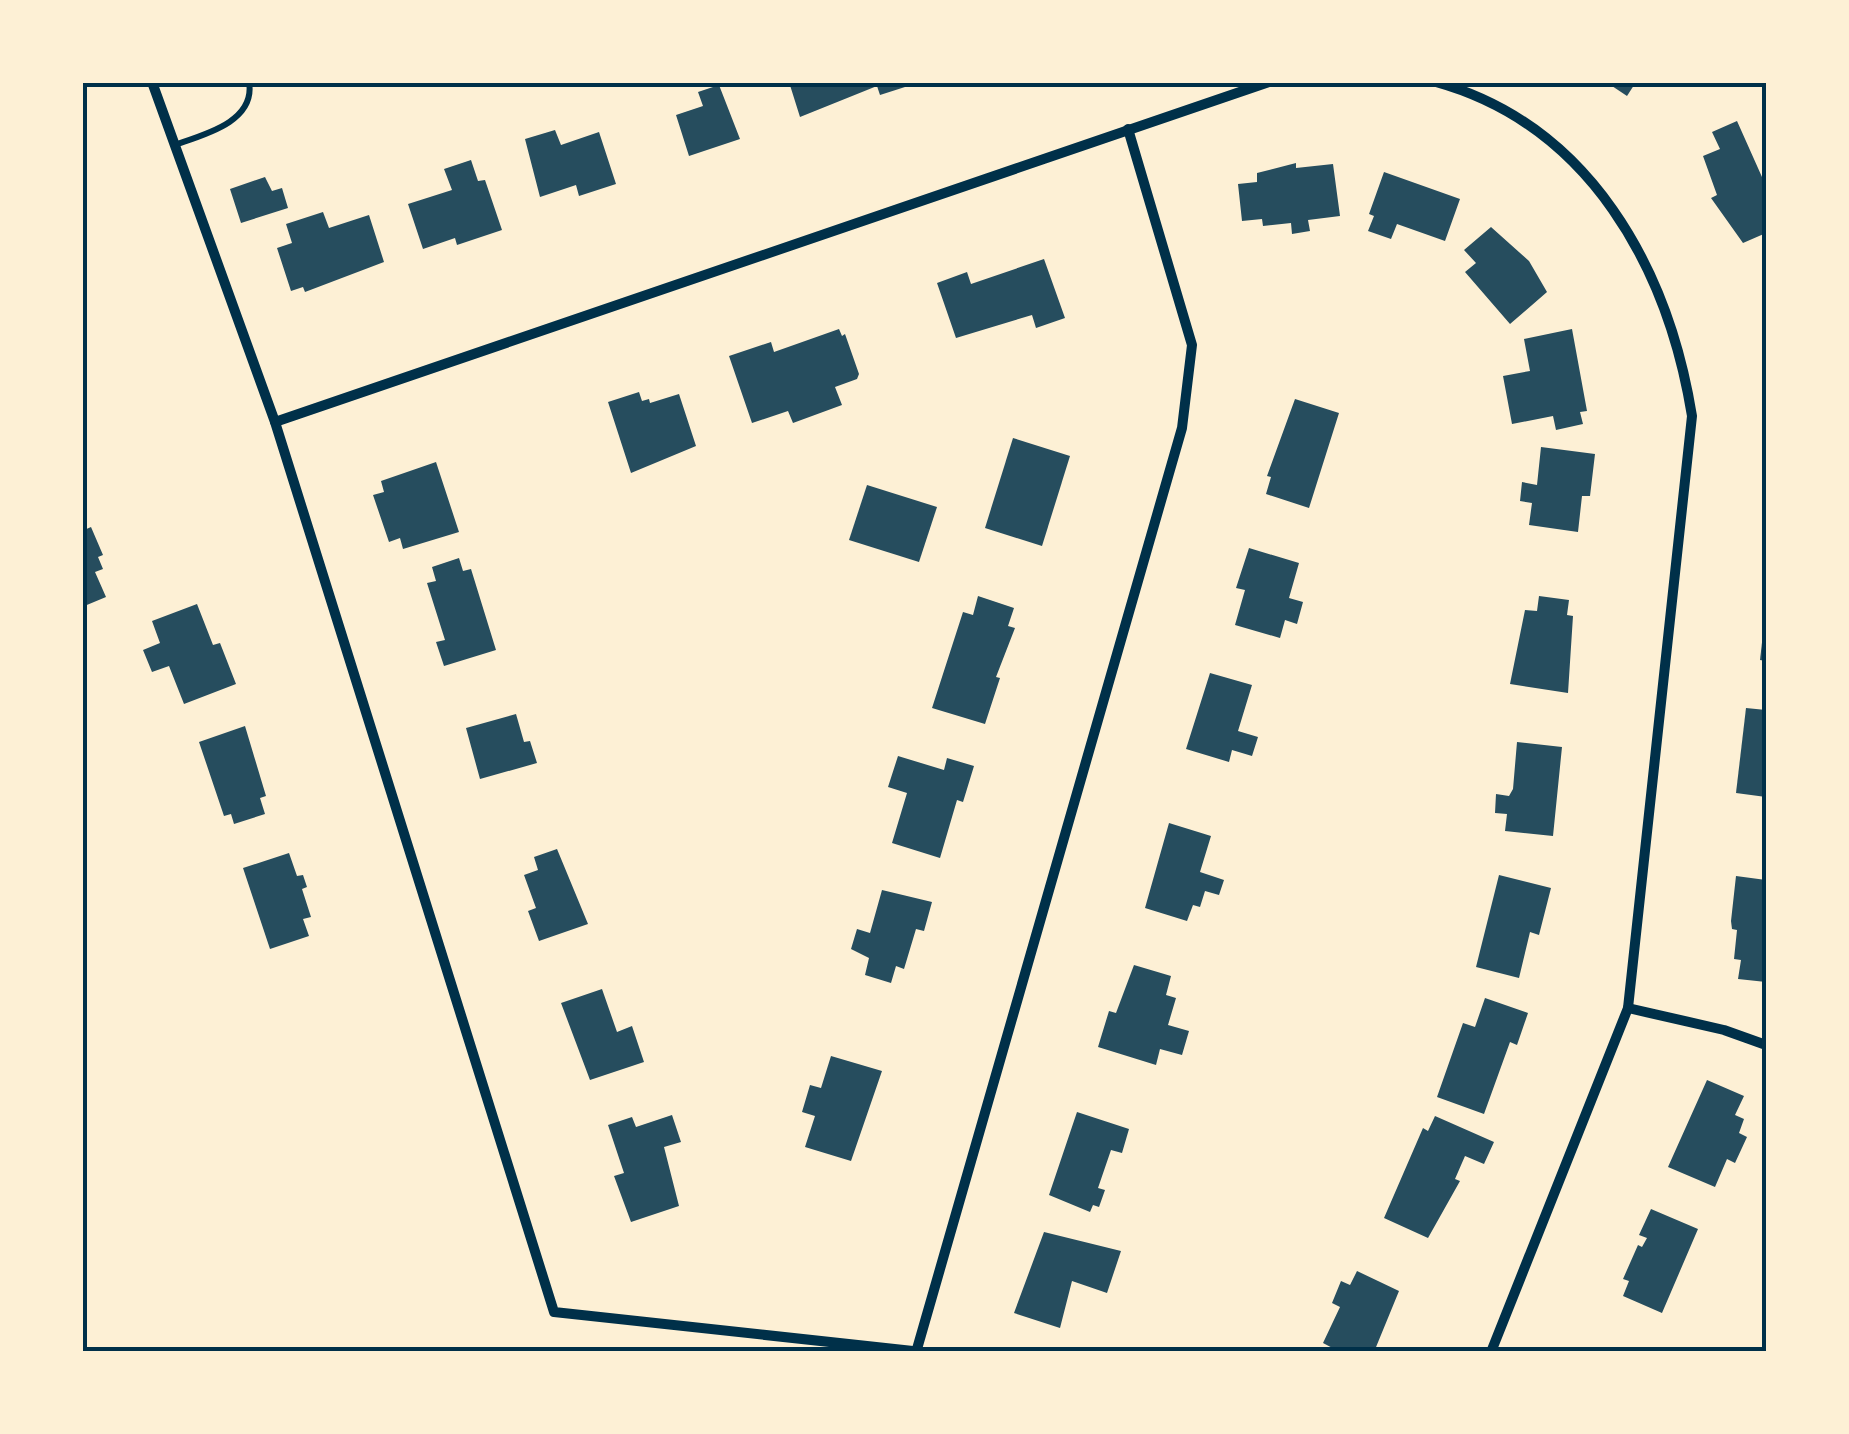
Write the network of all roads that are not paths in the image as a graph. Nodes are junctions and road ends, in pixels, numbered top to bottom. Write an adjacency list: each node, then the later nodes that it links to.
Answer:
1 (152, 82): 6 (street)
2 (249, 82): 6 (lane)
3 (1269, 82): 5 (street)
4 (1436, 82): 8 (street)
5 (1128, 129): 7 (street); 10 (street)
6 (174, 145): 7 (street)
7 (275, 422): 10 (street)
8 (1628, 1008): 9 (street); 11 (street)
9 (1766, 1045)
10 (920, 1350)
11 (1491, 1352)

